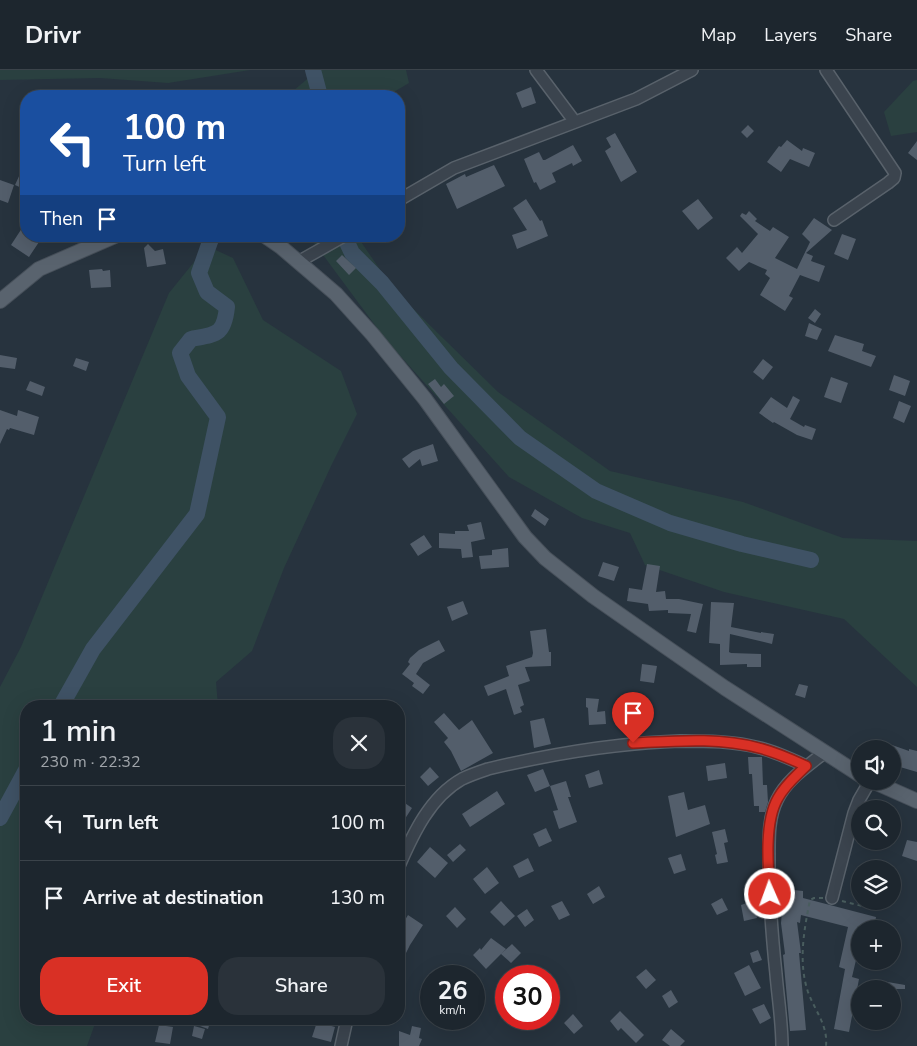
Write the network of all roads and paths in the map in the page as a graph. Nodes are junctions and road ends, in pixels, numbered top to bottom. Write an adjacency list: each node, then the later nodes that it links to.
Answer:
1 (536, 70): 4 (street)
2 (692, 70): 4 (street)
3 (826, 70): 6 (street)
4 (575, 122): 5 (street)
5 (405, 197)
6 (834, 220)
7 (101, 242): 11 (main road)
8 (273, 242): 10 (main road)
9 (334, 242): 10 (street)
10 (298, 262): 12 (main road)
11 (0, 301)
12 (825, 752): 13 (street); 14 (main road)
13 (806, 766): 18 (street); 23 (street)
14 (851, 769)
15 (865, 790): 19 (street)
16 (892, 790): 17 (main road)
17 (917, 801)
18 (405, 852)
19 (832, 898): 20 (path); 24 (path)
20 (851, 903)
21 (346, 1025): 22 (street)
22 (341, 1046)
23 (782, 1046)
24 (826, 1046)

